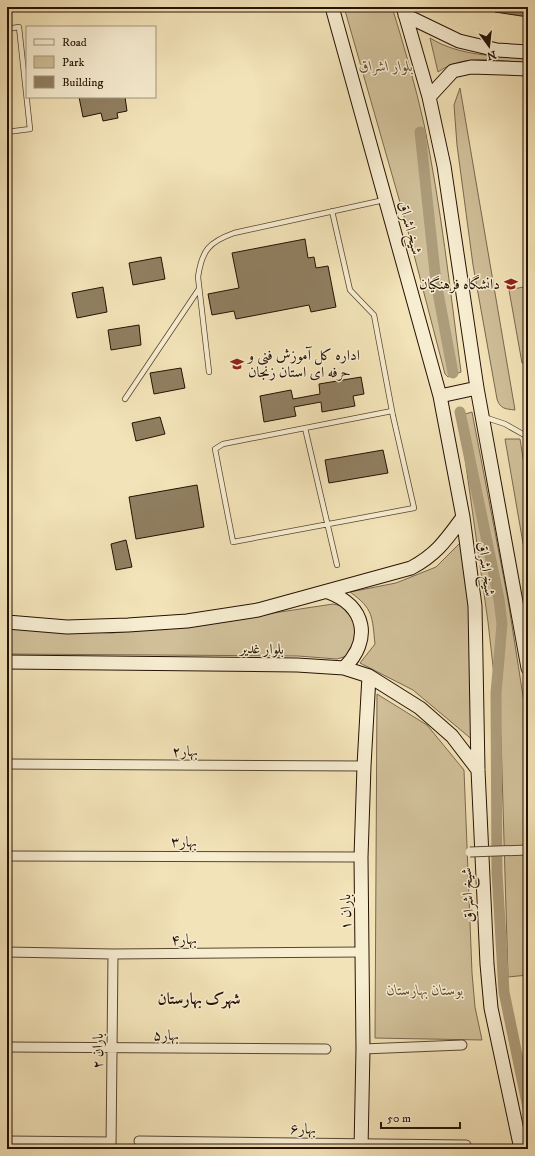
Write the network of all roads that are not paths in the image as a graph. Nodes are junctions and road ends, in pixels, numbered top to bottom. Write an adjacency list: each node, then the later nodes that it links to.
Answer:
1 (332, 7): 10 (main road, شیخ اشراق)
2 (404, 11): 4 (main road); 8 (main road, شیخ اشراق)
3 (7, 29): 6 (lane)
4 (528, 52)
5 (528, 69): 8 (main road)
6 (26, 92)
7 (27, 98): 9 (lane)
8 (429, 98): 14 (main road, شیخ اشراق)
9 (7, 132)
10 (386, 200): 11 (lane); 15 (main road, شیخ اشراق)
11 (332, 211): 12 (lane); 17 (lane)
12 (199, 289): 13 (lane); 16 (lane)
13 (209, 372)
14 (478, 388): 15 (main road); 18 (main road, شیخ اشراق)
15 (440, 396): 21 (main road, شیخ اشراق)
16 (126, 399)
17 (392, 411): 19 (lane); 22 (lane)
18 (483, 417): 20 (lane); 28 (main road, شیخ اشراق)
19 (305, 428): 22 (lane); 22 (lane)
20 (528, 437)
21 (463, 517): 24 (main road); 32 (main road, شیخ اشراق)
22 (327, 524): 23 (lane)
23 (337, 564)
24 (328, 592): 25 (main road); 27 (main road)
25 (7, 622)
26 (7, 662): 27 (main road, بلوار غدیر)
27 (344, 668): 29 (main road, بلوار غدیر)
28 (528, 668)
29 (369, 676): 31 (main road, باران ۱); 32 (main road, بلوار غدیر)
30 (7, 764): 31 (street, بهار۲)
31 (364, 766): 36 (main road, باران ۱)
32 (478, 770): 50 (main road, شیخ اشراق)
33 (528, 850): 34 (street, bridge)
34 (470, 852)
35 (7, 856): 36 (street, بهار۳)
36 (361, 857): 38 (main road, باران ۱)
37 (7, 952): 39 (street, بهار۴)
38 (362, 952): 39 (street, بهار۴); 43 (main road, باران ۱)
39 (113, 954): 44 (street, باران ۲)
40 (462, 1045): 43 (street)
41 (7, 1047): 44 (street, بهار۵)
42 (326, 1048): 44 (street, بهار۵)
43 (363, 1048): 49 (main road, باران ۱)
44 (112, 1049): 47 (street, باران ۲)
45 (7, 1141): 47 (street)
46 (139, 1141): 49 (street, بهار۶)
47 (111, 1145)
48 (466, 1145): 49 (street, بهار۶)
49 (361, 1147)
50 (521, 1149)

